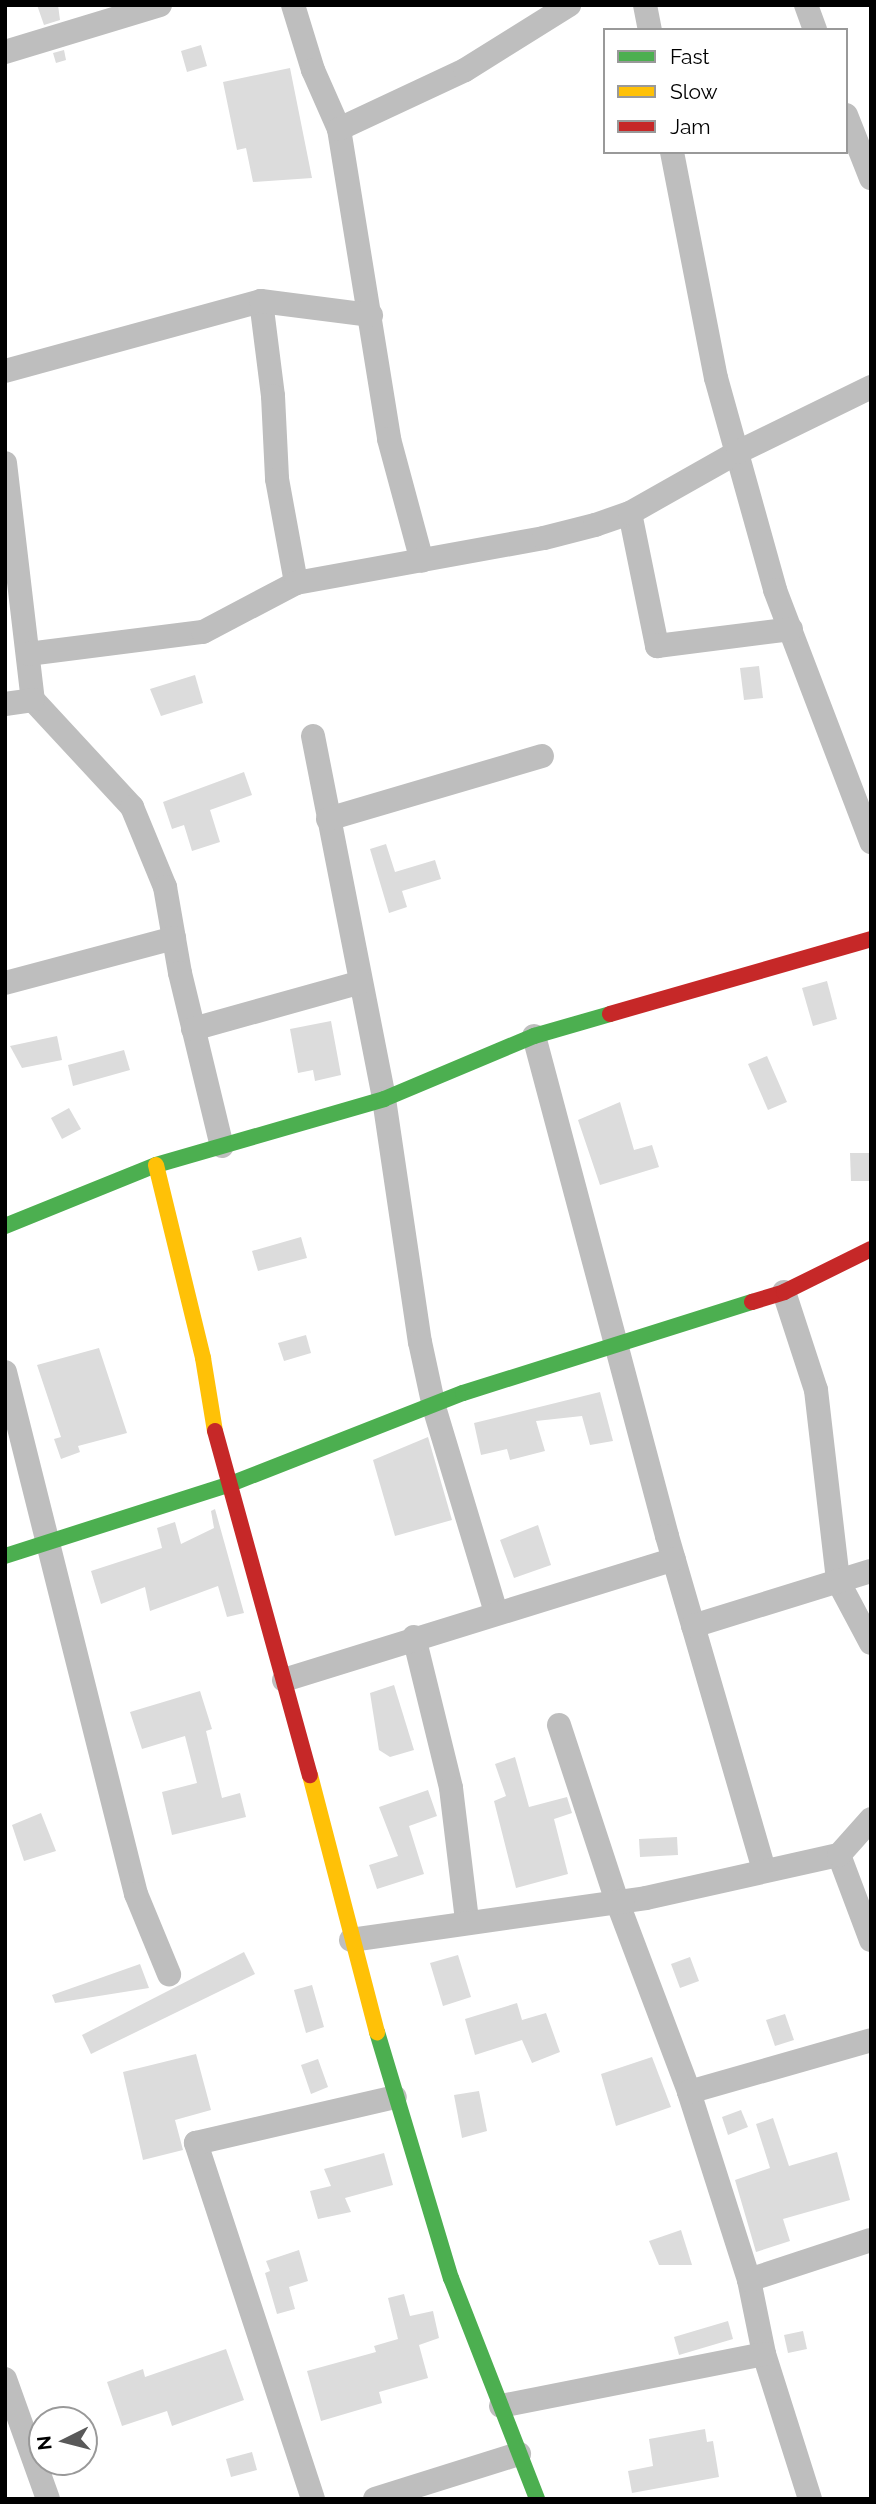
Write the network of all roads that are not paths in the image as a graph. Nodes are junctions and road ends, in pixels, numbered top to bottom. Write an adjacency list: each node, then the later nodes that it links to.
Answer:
1 (160, 5): 8 (street)
2 (293, 5): 10 (street)
3 (569, 5): 10 (street)
4 (645, 5): 6 (street)
5 (806, 5): 7 (street)
6 (650, 28)
7 (814, 28)
8 (5, 52)
9 (848, 119): 12 (street)
10 (339, 129): 14 (street)
11 (672, 154): 17 (street)
12 (871, 177)
13 (261, 302): 14 (street); 15 (street); 21 (street)
14 (371, 315): 20 (street)
15 (5, 371)
16 (871, 387): 17 (street)
17 (738, 452): 19 (street); 23 (street)
18 (5, 463): 22 (street)
19 (631, 513): 20 (street); 23 (street)
20 (422, 561): 21 (street)
21 (296, 583): 24 (street)
22 (12, 600): 24 (street)
23 (791, 629): 30 (street)
24 (28, 654): 25 (street)
25 (33, 700): 26 (street); 31 (street)
26 (5, 704)
27 (313, 736): 29 (street)
28 (542, 756): 29 (street)
29 (328, 818): 33 (street)
30 (871, 842)
31 (174, 938): 34 (street); 35 (street)
32 (871, 939): 36 (street)
33 (361, 982): 35 (street); 37 (street)
34 (5, 983)
35 (193, 1029): 38 (street)
36 (534, 1036): 37 (street); 43 (street)
37 (384, 1099): 38 (street); 45 (street)
38 (222, 1146): 39 (street)
39 (156, 1165): 40 (street); 46 (street)
40 (5, 1226)
41 (871, 1249): 42 (street)
42 (784, 1292): 43 (street); 51 (street)
43 (615, 1346): 45 (street); 49 (street)
44 (5, 1372): 47 (street)
45 (434, 1407): 46 (street); 52 (street)
46 (228, 1485): 47 (street); 56 (street)
47 (51, 1542): 48 (street); 65 (street)
48 (5, 1556)
49 (674, 1559): 52 (street); 53 (street)
50 (871, 1571): 51 (street)
51 (838, 1581): 53 (street); 55 (street)
52 (496, 1612): 54 (street)
53 (693, 1626): 60 (street)
54 (414, 1637): 56 (street); 62 (street)
55 (871, 1643)
56 (284, 1680): 63 (street)
57 (559, 1725): 61 (street)
58 (871, 1819): 59 (street)
59 (838, 1854): 60 (street); 64 (street)
60 (764, 1869): 61 (street)
61 (617, 1900): 62 (street); 67 (street)
62 (467, 1921): 63 (street)
63 (351, 1940): 68 (street)
64 (871, 1940)
65 (169, 1974)
66 (871, 2040): 67 (street)
67 (689, 2092): 70 (street)
68 (395, 2097): 73 (street); 76 (street)
69 (871, 2240): 70 (street)
70 (749, 2280): 71 (street)
71 (764, 2354): 73 (street); 79 (street)
72 (5, 2379): 75 (street)
73 (501, 2406): 74 (street)
74 (519, 2454): 77 (street); 78 (street)
75 (48, 2499)
76 (313, 2499)
77 (375, 2499)
78 (537, 2499)
79 (810, 2499)

